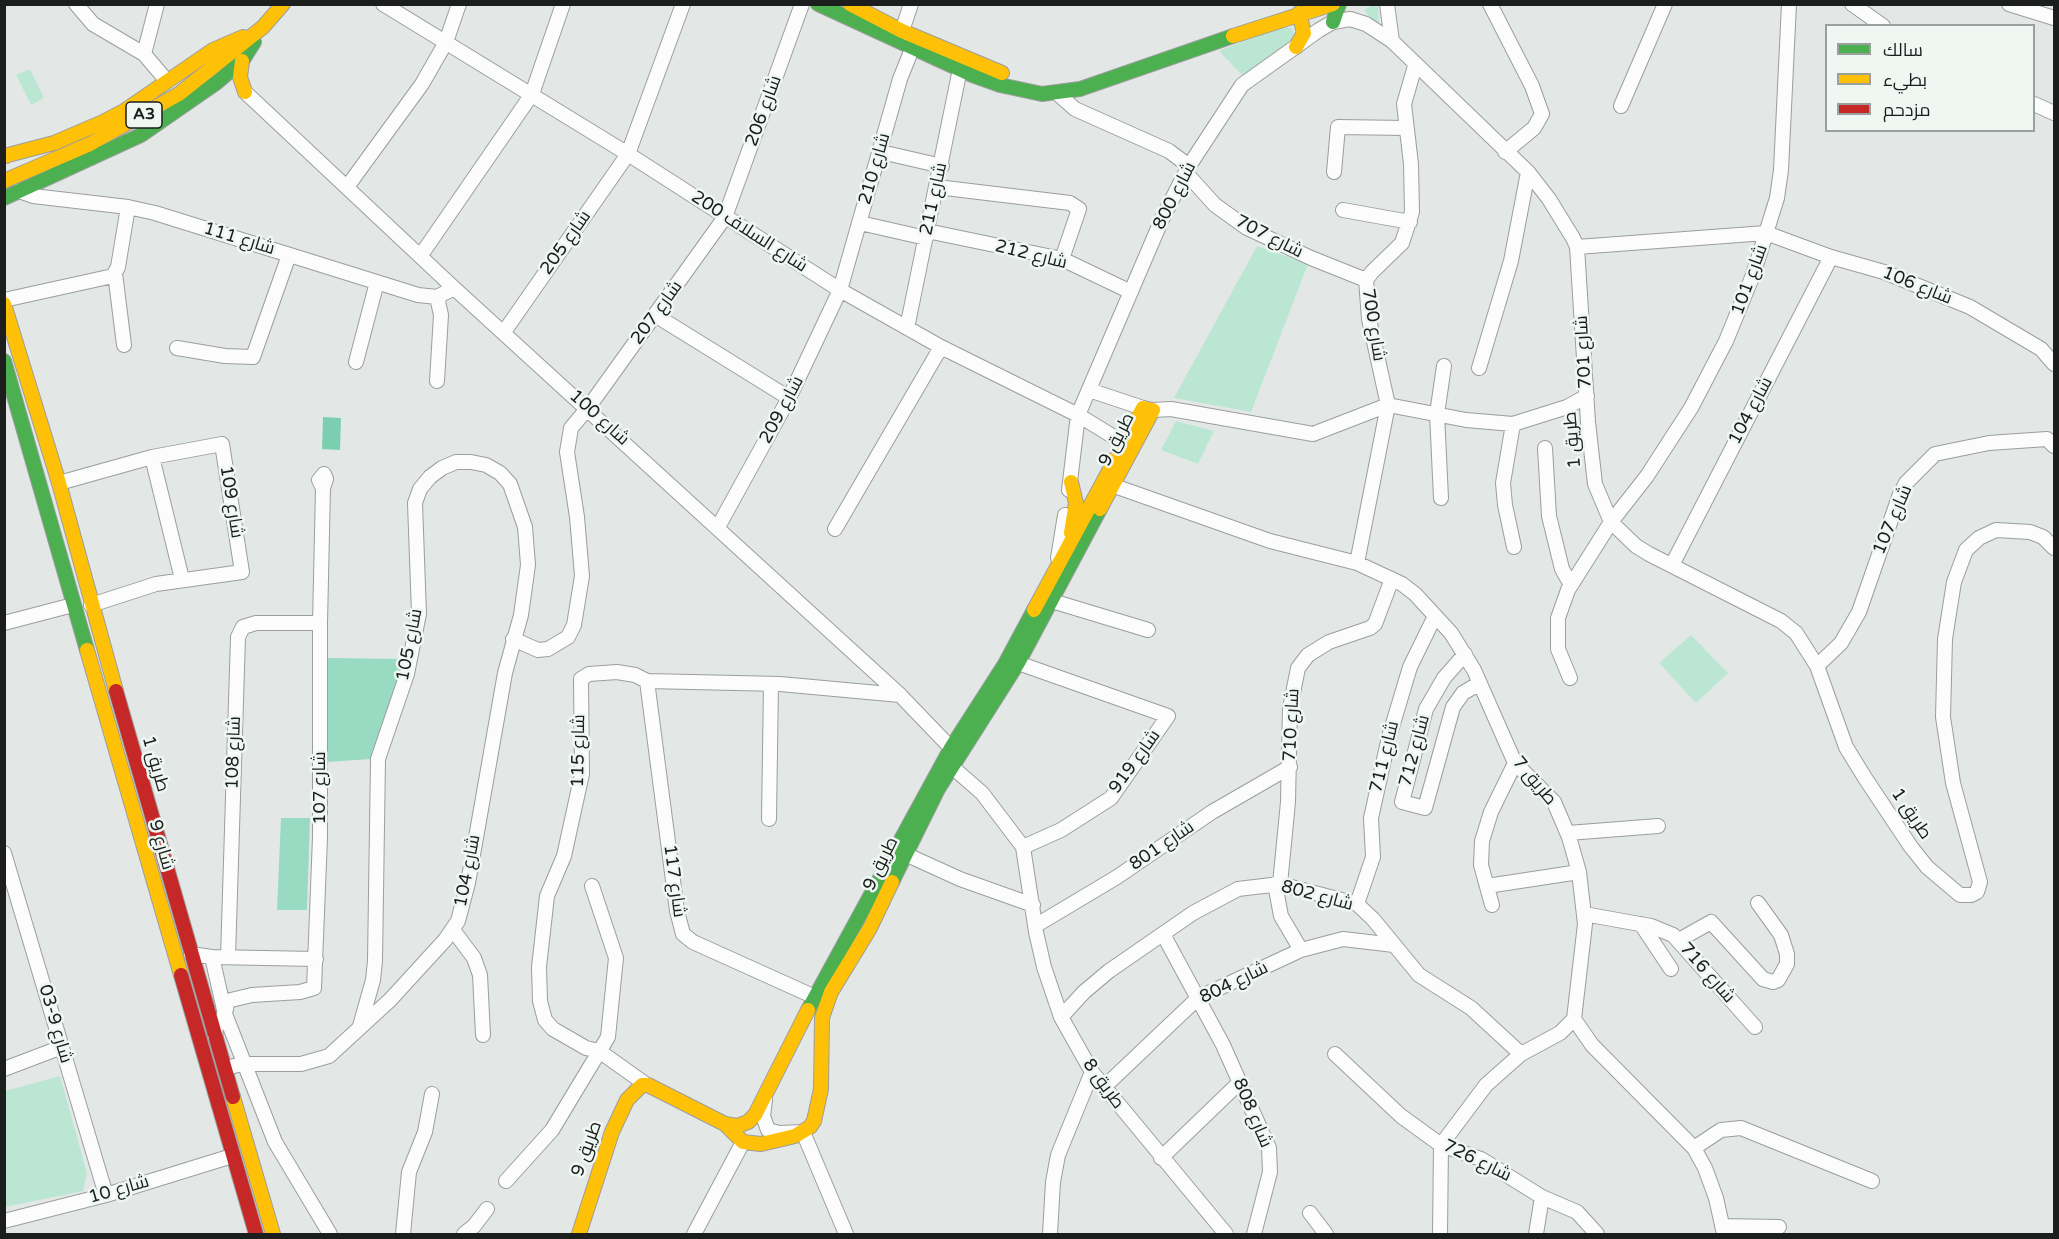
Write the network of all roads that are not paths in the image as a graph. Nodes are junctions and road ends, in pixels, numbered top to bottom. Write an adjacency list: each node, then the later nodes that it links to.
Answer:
1 (76, 4): 30 (street)
2 (157, 4): 30 (street)
3 (283, 4): 24 (main road, A3)
4 (383, 4): 27 (street, 200 شارع السلاف)
5 (459, 4): 27 (street)
6 (563, 4): 37 (street)
7 (683, 4): 45 (street, شارع 205)
8 (802, 4): 60 (street, شارع 206)
9 (818, 4): 29 (main road)
10 (850, 4): 25 (main road)
11 (1333, 4): 19 (main road)
12 (1339, 4): 22 (main road)
13 (1387, 4): 26 (street)
14 (1490, 4): 44 (street)
15 (1665, 4): 40 (street)
16 (1789, 4): 63 (street, شارع 101)
17 (1852, 4): 23 (street)
18 (2009, 4): 21 (street)
19 (1296, 9): 25 (main road); 28 (main road); 38 (main road)
20 (910, 10): 25 (street)
21 (2055, 18)
22 (1333, 22): 26 (street, شارع 701); 28 (street, 800 شارع)
23 (1880, 24)
24 (263, 27): 31 (main road); 34 (main road); 46 (main road, A3)
25 (902, 31)
26 (1392, 41): 32 (street, شارع 701)
27 (446, 42): 37 (street, 200 شارع السلاف); 53 (street)
28 (1296, 47): 49 (street, 800 شارع)
29 (912, 49): 33 (main road); 43 (street, شارع 210)
30 (144, 54): 34 (street)
31 (242, 61): 35 (main road); 36 (main road)
32 (1415, 66): 42 (street, شارع 700); 44 (street, شارع 701)
33 (960, 69): 38 (main road); 48 (street, شارع 211)
34 (167, 81): 47 (main road)
35 (216, 83): 36 (main road); 56 (main road)
36 (245, 92): 53 (street, شارع 100)
37 (532, 94): 45 (street, 200 شارع السلاف); 67 (street)
38 (1058, 94): 49 (street, شارع 707)
39 (2035, 104): 41 (street)
40 (1621, 106)
41 (2055, 113)
42 (1406, 128): 50 (street); 61 (street, شارع 700)
43 (881, 152): 48 (street); 62 (street, شارع 210)
44 (1505, 152): 51 (street, شارع 701)
45 (628, 154): 60 (street, 200 شارع السلاف); 80 (street, شارع 205)
46 (59, 156): 47 (main road); 52 (main road, A3)
47 (5, 159)
48 (942, 166): 54 (street, شارع 211)
49 (1187, 169): 71 (street, شارع 707); 75 (street, 800 شارع)
50 (1334, 172)
51 (1528, 172): 65 (street, شارع 701); 88 (street)
52 (4, 181)
53 (347, 187): 67 (street, شارع 100)
54 (937, 187): 64 (street, شارع 211); 69 (street)
55 (4, 188): 56 (main road)
56 (19, 191): 57 (main road); 58 (street, شارع 111)
57 (4, 198)
58 (128, 207): 66 (street, شارع 111); 70 (street)
59 (1343, 210): 61 (street)
60 (725, 217): 74 (street, 200 شارع السلاف); 78 (street, شارع 207)
61 (1410, 222): 71 (street, شارع 700)
62 (860, 223): 64 (street, شارع 212); 74 (street, شارع 210)
63 (1766, 233): 65 (street); 68 (street, شارع 106); 108 (street, شارع 101)
64 (927, 235): 69 (street, شارع 212); 79 (street, شارع 211)
65 (1578, 247): 91 (street, شارع 701)
66 (289, 255): 72 (street, شارع 111); 83 (street)
67 (421, 255): 73 (street, شارع 100)
68 (1831, 257): 86 (street, شارع 106); 115 (street, شارع 104)
69 (1062, 259): 75 (street, شارع 212)
70 (115, 273): 77 (street); 81 (street)
71 (1366, 280): 93 (street, شارع 700)
72 (377, 282): 76 (street, شارع 111); 85 (street)
73 (454, 288): 76 (street); 80 (street, شارع 100)
74 (840, 290): 79 (street, 200 شارع السلاف); 92 (street, شارع 209)
75 (1131, 292): 90 (street, 800 شارع)
76 (436, 297): 89 (street)
77 (4, 302): 104 (main road, طريق 1)
78 (655, 315): 92 (street); 94 (street, شارع 207)
79 (907, 328): 82 (street, 200 شارع السلاف)
80 (504, 332): 94 (street, شارع 100)
81 (124, 345)
82 (941, 347): 97 (street, 200 شارع السلاف); 110 (street)
83 (177, 348)
84 (4, 361): 121 (main road, شارع 9)
85 (356, 362)
86 (2055, 364)
87 (1444, 366): 96 (street)
88 (1479, 368)
89 (437, 381)
90 (1089, 390): 95 (street); 97 (street, 800 شارع)
91 (1587, 396): 98 (street, شارع 701); 108 (street, طريق 1)
92 (789, 398): 109 (street, شارع 209)
93 (1388, 405): 95 (street); 96 (street, شارع 701); 114 (street, شارع 700)
94 (588, 408): 109 (street, شارع 100); 127 (street, شارع 207)
95 (1148, 409): 99 (main road, 9 طريق)
96 (1437, 414): 98 (street, شارع 701); 107 (street)
97 (1078, 415): 99 (street, 200 شارع السلاف); 103 (street, 800 شارع)
98 (1513, 424): 111 (street)
99 (1129, 446): 105 (main road, 9 طريق)
100 (2055, 446): 130 (street, شارع 107)
101 (1545, 448): 119 (street)
102 (152, 458): 104 (street, شارع 109); 117 (street); 117 (street, شارع 109)
103 (1071, 482): 112 (main road); 116 (street, 800 شارع)
104 (59, 483): 122 (main road, طريق 1)
105 (1109, 484): 112 (main road, 9 طريق); 114 (street, 7 طريق); 120 (main road, 9 طريق)
106 (323, 488): 125 (street, شارع 107)
107 (1441, 498)
108 (1611, 522): 115 (street, طريق 1); 119 (street, شارع 101)
109 (718, 527): 135 (street, شارع 100)
110 (835, 529)
111 (1514, 547)
112 (1069, 548): 116 (main road, 9 طريق)
113 (2055, 548): 130 (street, طريق 1)
114 (1357, 563): 118 (street, 7 طريق)
115 (1672, 565): 130 (street, طريق 1)
116 (1055, 573): 136 (main road, 9 طريق)
117 (182, 579): 122 (street, شارع 109)
118 (1392, 579): 123 (street, 7 طريق); 139 (street, شارع 710)
119 (1571, 585): 131 (street, شارع 101)
120 (1052, 601): 126 (street); 129 (main road, 9 طريق)
121 (73, 605): 124 (street); 195 (main road, شارع 9)
122 (91, 605): 162 (main road, طريق 1)
123 (1435, 616): 128 (street, 7 طريق); 151 (street, شارع 711)
124 (4, 623)
125 (320, 623): 164 (street, شارع 108); 165 (street, شارع 107)
126 (1148, 630)
127 (513, 639): 157 (street, شارع 104); 173 (street, شارع 105)
128 (1465, 654): 133 (street, 7 طريق); 133 (street, شارع 712)
129 (1017, 663): 138 (main road, 9 طريق); 143 (street, شارع 919)
130 (1817, 666)
131 (1570, 678)
132 (647, 681): 134 (street, شارع 115); 168 (street, شارع 117); 178 (street, شارع 115)
133 (1480, 682): 137 (street, 7 طريق)
134 (771, 684): 135 (street, شارع 115); 140 (street)
135 (900, 695): 136 (street, شارع 100)
136 (951, 748): 168 (main road, 9 طريق)
137 (1515, 763): 142 (street, 7 طريق); 149 (street)
138 (951, 766): 143 (street, طريق 8); 145 (main road, 9 طريق)
139 (1290, 767): 147 (street, شارع 710); 156 (street, شارع 801)
140 (769, 819)
141 (1658, 825): 142 (street)
142 (1568, 833): 146 (street, 7 طريق)
143 (1023, 847): 152 (street, طريق 8)
144 (4, 853): 177 (street, شارع 9-03)
145 (905, 854): 152 (street); 191 (main road, 9 طريق)
146 (1579, 872): 149 (street); 154 (street, 7 طريق)
147 (1277, 884): 151 (street, شارع 802); 158 (street, شارع 802); 161 (street, شارع 710)
148 (592, 886): 178 (street)
149 (1487, 886): 153 (street)
150 (1758, 903): 159 (street)
151 (1357, 904): 160 (street, شارع 802)
152 (1033, 905): 156 (street, طريق 8)
153 (1492, 906)
154 (1584, 914): 155 (street, شارع 716); 172 (street, 7 طريق)
155 (1641, 924): 159 (street, شارع 716); 166 (street)
156 (1035, 926): 171 (street, طريق 8)
157 (453, 930): 173 (street, شارع 104); 175 (street)
158 (1163, 934): 169 (street, شارع 808); 171 (street, شارع 802)
159 (1679, 940): 174 (street, شارع 716)
160 (1394, 945): 161 (street, شارع 804); 180 (street, شارع 802)
161 (1301, 950): 169 (street, شارع 804)
162 (190, 954): 163 (street); 167 (main road, طريق 1)
163 (212, 957): 164 (street); 170 (street)
164 (228, 957): 165 (street)
165 (316, 959): 170 (street, شارع 107)
166 (1671, 969)
167 (203, 996): 170 (street); 176 (main road, طريق 1)
168 (815, 998): 188 (main road, 9 طريق)
169 (1198, 998): 185 (street, شارع 808); 187 (street, شارع 804)
170 (225, 1014): 176 (street, شارع 107); 181 (street)
171 (1061, 1017): 184 (street, طريق 8)
172 (1574, 1019): 180 (street); 194 (street)
173 (360, 1026): 181 (street, شارع 104)
174 (1755, 1027)
175 (483, 1035)
176 (215, 1036): 182 (main road, طريق 1)
177 (62, 1047): 183 (street); 199 (street, شارع 9-03)
178 (599, 1051): 186 (street, شارع 115); 197 (street)
179 (1335, 1054): 193 (street, شارع 726)
180 (1521, 1054): 193 (street)
181 (243, 1064): 182 (street, شارع 104); 208 (street)
182 (225, 1068): 207 (main road, طريق 1)
183 (4, 1069)
184 (1092, 1072): 187 (street, طريق 8); 214 (street)
185 (1240, 1082): 196 (street); 216 (street, شارع 808)
186 (644, 1083): 190 (main road); 211 (main road, طريق 9)
187 (1103, 1088): 196 (street, طريق 8)
188 (766, 1092): 190 (main road, 9 طريق); 191 (street)
189 (432, 1094): 209 (street)
190 (725, 1124): 192 (main road)
191 (803, 1132): 192 (main road); 213 (street)
192 (743, 1142): 212 (street)
193 (1441, 1145): 200 (street, شارع 726); 218 (street)
194 (1694, 1148): 198 (street); 205 (street)
195 (232, 1156): 199 (street, شارع 10); 206 (main road, شارع 9)
196 (1161, 1158): 215 (street, طريق 8)
197 (506, 1181)
198 (1872, 1181)
199 (106, 1195): 203 (street, شارع 10)
200 (1542, 1197): 219 (street); 220 (street, شارع 726)
201 (487, 1209): 210 (street)
202 (1310, 1214): 217 (street)
203 (4, 1221)
204 (1779, 1227): 205 (street)
205 (1723, 1230)
206 (255, 1234)
207 (273, 1234)
208 (330, 1234)
209 (403, 1234)
210 (464, 1234)
211 (579, 1234)
212 (694, 1234)
213 (846, 1234)
214 (1050, 1234)
215 (1226, 1234)
216 (1254, 1234)
217 (1326, 1234)
218 (1440, 1234)
219 (1536, 1234)
220 (1597, 1234)

